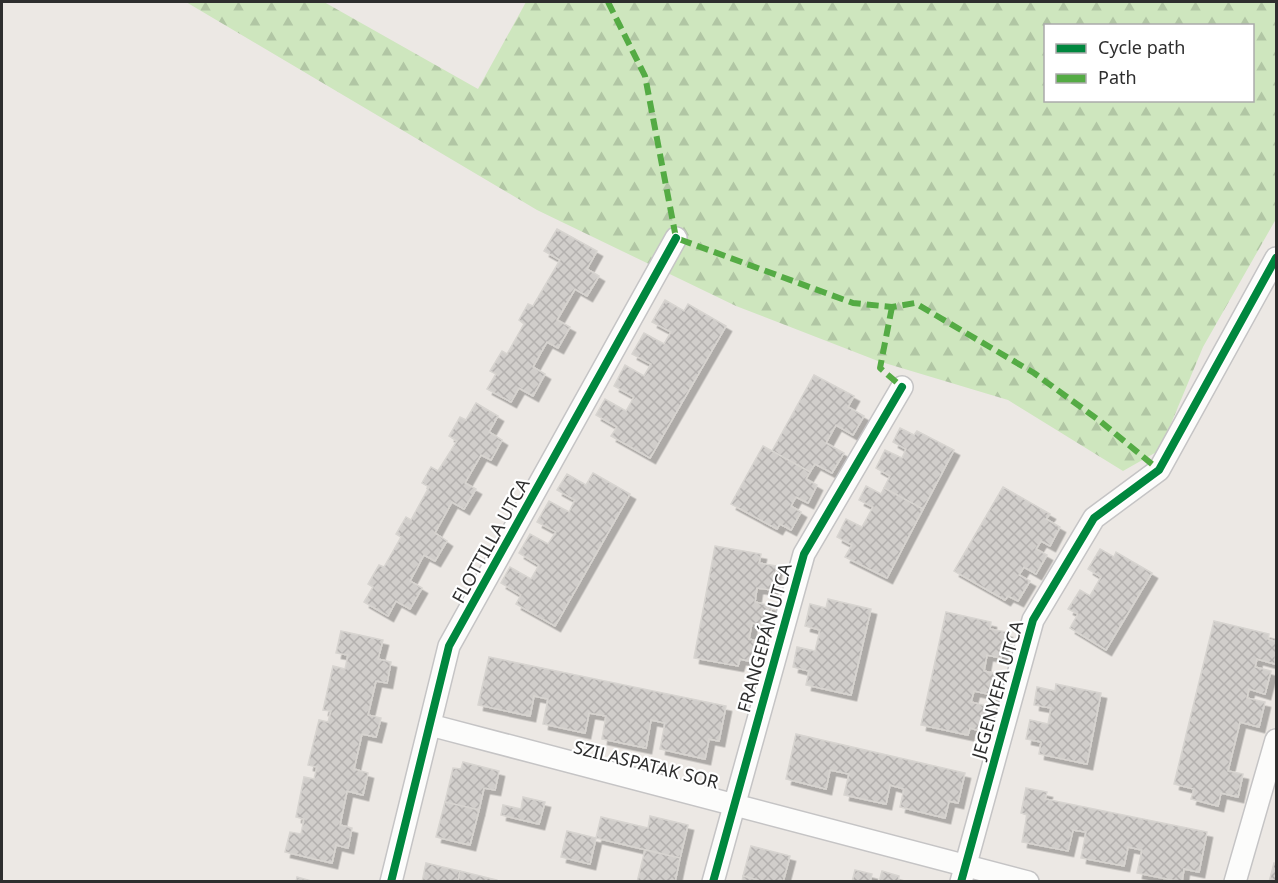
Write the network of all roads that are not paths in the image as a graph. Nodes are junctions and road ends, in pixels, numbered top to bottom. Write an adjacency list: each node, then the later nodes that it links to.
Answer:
1 (676, 238): 4 (street, FLOTTILLA UTCA)
2 (1276, 258): 7 (street, JEGENYEFA UTCA)
3 (902, 387): 6 (street, FRANGEPÁN UTCA)
4 (430, 725): 6 (street, SZILASPATAK SOR); 8 (street, FLOTTILLA UTCA)
5 (1276, 740): 11 (street)
6 (734, 803): 7 (street, SZILASPATAK SOR); 9 (street, FRANGEPÁN UTCA)
7 (963, 874): 10 (street, SZILASPATAK SOR)
8 (391, 882)
9 (713, 882)
10 (1028, 882)
11 (1235, 882)

